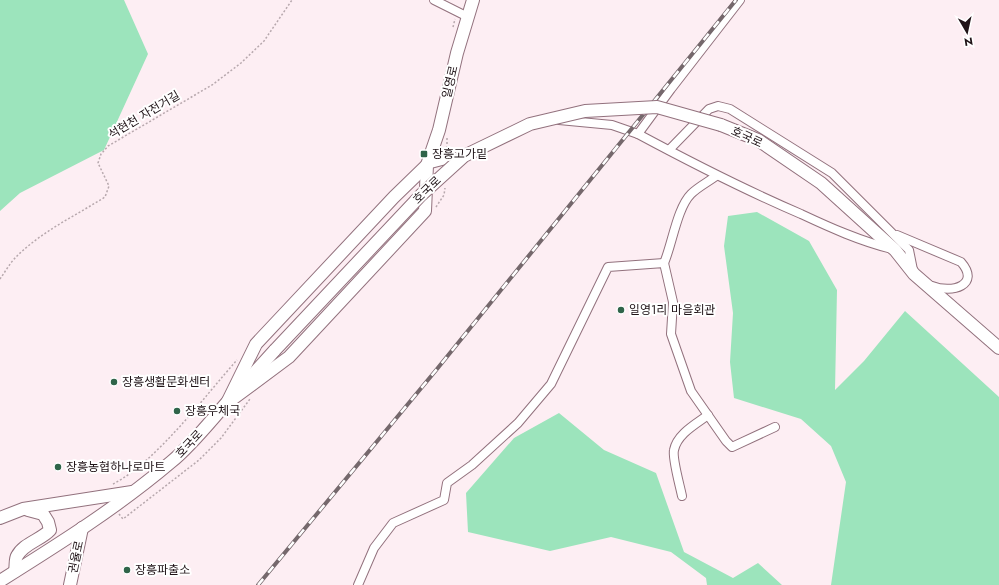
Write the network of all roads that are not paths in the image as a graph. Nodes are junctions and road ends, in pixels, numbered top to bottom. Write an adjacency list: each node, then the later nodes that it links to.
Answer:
1 (434, 0): 4 (street)
2 (473, 0): 4 (main road, 일영로)
3 (740, 0): 5 (street)
4 (468, 18): 7 (main road, 일영로)
5 (638, 134): 6 (street); 7 (street)
6 (668, 150): 8 (street); 9 (street)
7 (427, 164): 15 (main road); 15 (main road)
8 (716, 176): 10 (street); 11 (street)
9 (892, 233): 12 (street); 13 (street)
10 (895, 250): 12 (main road, 호국로); 15 (main road, 호국로, bridge)
11 (664, 263): 16 (street); 26 (street)
12 (914, 274): 13 (main road, 호국로)
13 (924, 283): 14 (main road, 호국로)
14 (999, 348)
15 (227, 403): 18 (main road, 호국로)
16 (708, 415): 17 (street); 19 (street)
17 (775, 427)
18 (134, 492): 20 (main road); 22 (main road, 호국로)
19 (682, 496)
20 (23, 509): 21 (main road); 23 (main road)
21 (0, 518)
22 (82, 528): 23 (main road, 호국로); 25 (main road, 권율로)
23 (15, 571): 24 (main road, 호국로)
24 (0, 581)
25 (70, 585)
26 (358, 585)

